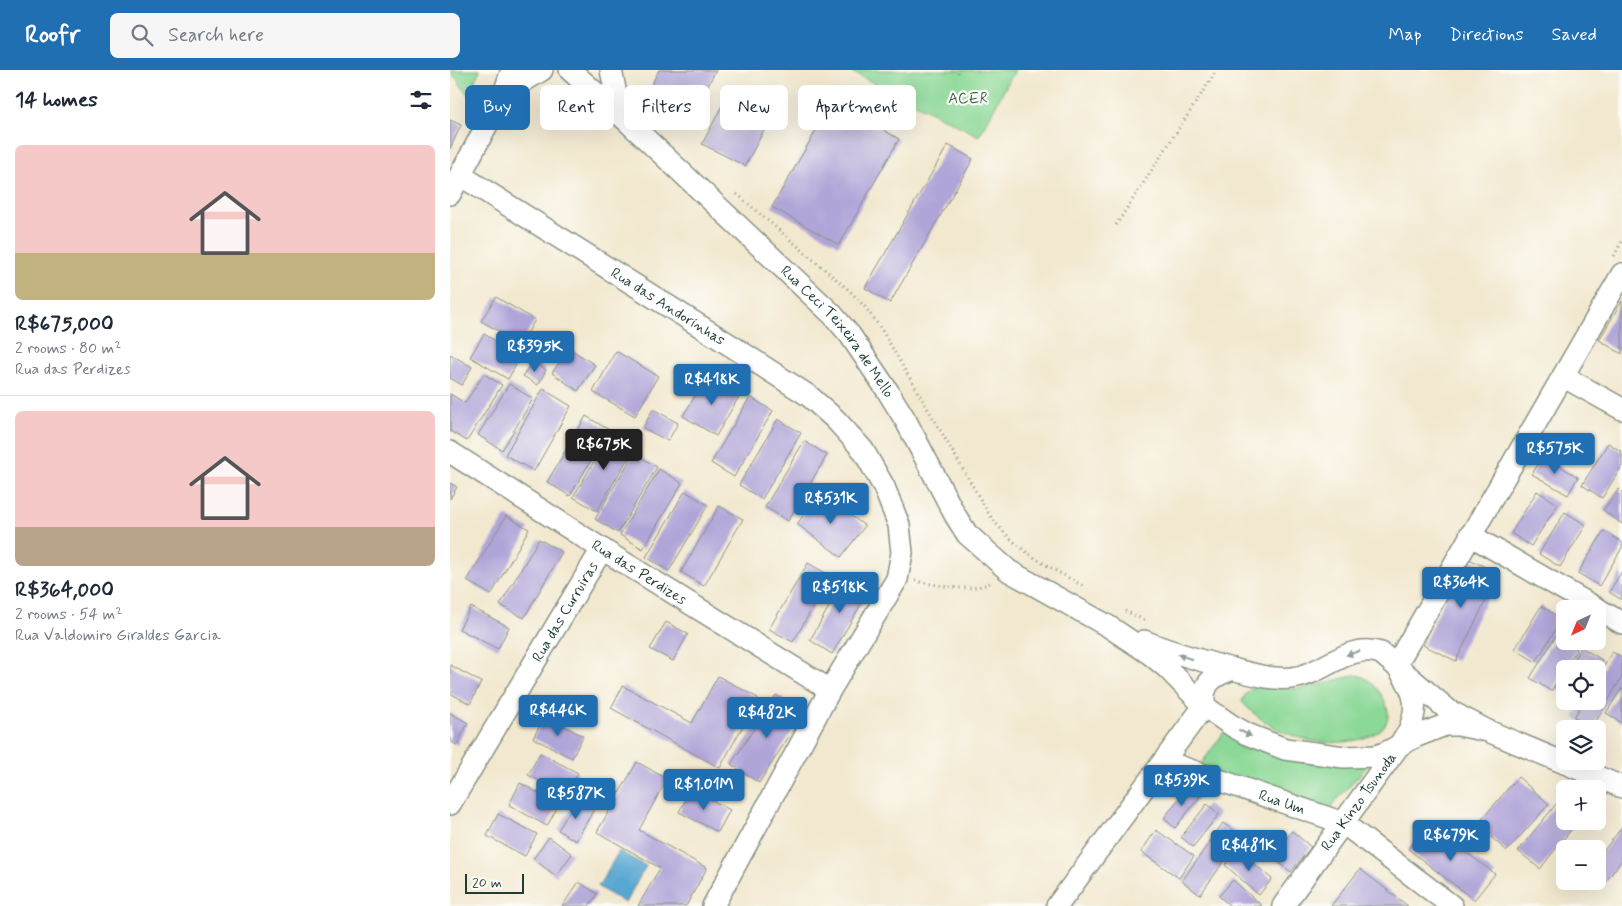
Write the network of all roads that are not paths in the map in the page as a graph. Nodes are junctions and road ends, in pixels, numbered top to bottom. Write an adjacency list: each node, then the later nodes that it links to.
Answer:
1 (512, 70): 5 (street)
2 (542, 70): 6 (street)
3 (570, 70): 8 (street, Rua Ceci Teixeira de Mello)
4 (611, 70): 7 (street, Rua Ceci Teixeira de Mello)
5 (507, 85)
6 (517, 85)
7 (624, 113)
8 (624, 118)
9 (484, 130): 11 (street)
10 (636, 130): 19 (street, Rua Ceci Teixeira de Mello)
11 (460, 175): 12 (street); 23 (street, Rua das Andorinhas)
12 (450, 194)
13 (1622, 274): 14 (street)
14 (1564, 377): 15 (street); 17 (street)
15 (1622, 409)
16 (450, 452): 18 (street, Rua das Perdizes)
17 (1470, 536): 20 (street); 21 (street)
18 (602, 549): 23 (street, Rua das Perdizes); 29 (street, Rua das Curruiras)
19 (1102, 622): 22 (street, one-way to 19); 24 (street)
20 (1622, 623)
21 (1396, 665): 22 (street, one-way to 22); 25 (street); 26 (street, Rua Kinzo Tsunoda)
22 (1233, 669): 24 (street)
23 (830, 690): 31 (street, Rua das Andorinhas)
24 (1204, 706): 26 (street, one-way to 26); 27 (street)
25 (1488, 732): 26 (street); 28 (street)
26 (1400, 746): 30 (street, Rua Kinzo Tsunoda)
27 (1164, 761): 30 (street, Rua Um); 32 (street)
28 (1622, 787)
29 (450, 804)
30 (1343, 823): 33 (street, Rua Kinzo Tsunoda); 34 (street, Rua Um)
31 (712, 906)
32 (1057, 906)
33 (1283, 906)
34 (1452, 906)

